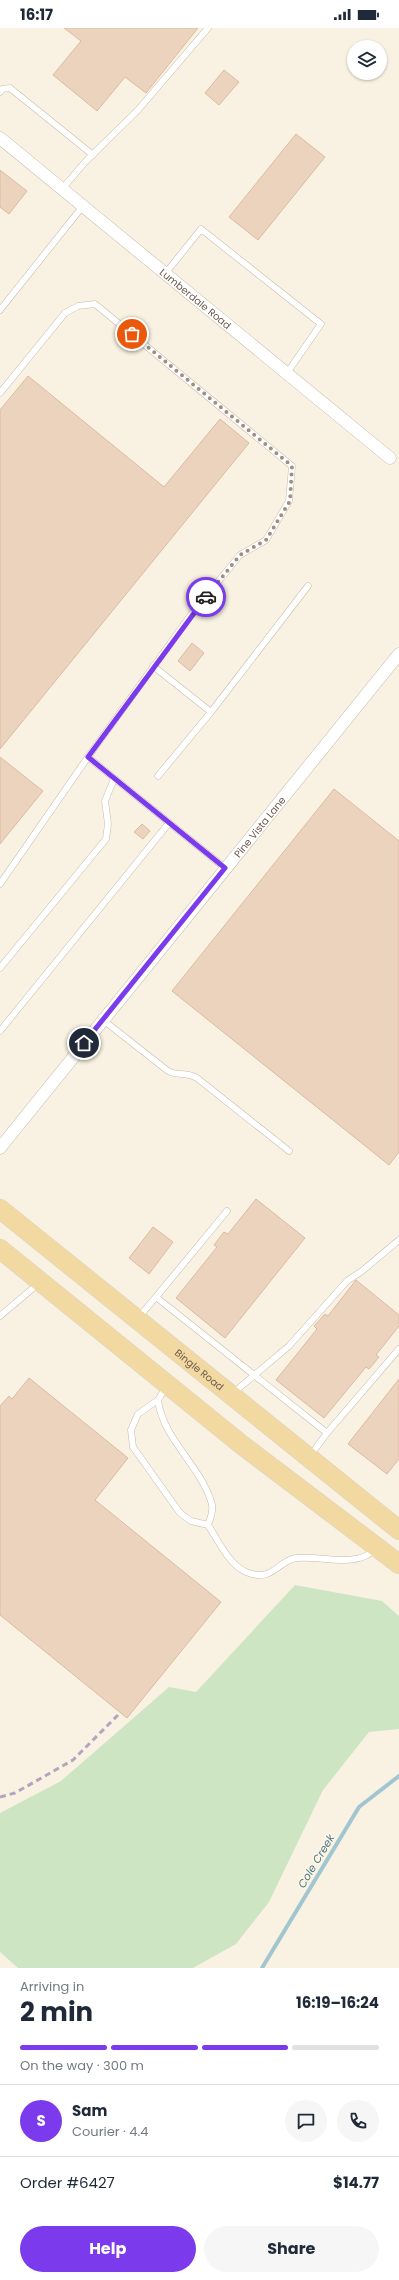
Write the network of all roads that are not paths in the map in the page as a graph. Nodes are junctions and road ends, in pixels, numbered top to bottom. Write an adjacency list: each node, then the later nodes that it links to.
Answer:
1 (208, 28): 4 (lane)
2 (0, 92): 4 (lane)
3 (0, 138): 5 (street, Lumberdale Road)
4 (93, 155): 5 (lane)
5 (62, 189): 6 (street, Lumberdale Road)
6 (83, 206): 7 (street, Lumberdale Road); 8 (lane)
7 (165, 274): 9 (street, Lumberdale Road); 9 (lane)
8 (0, 310)
9 (287, 374): 11 (street, Lumberdale Road)
10 (0, 393): 14 (lane)
11 (390, 458)
12 (308, 586): 15 (lane)
13 (399, 654): 20 (street, Pine Vista Lane)
14 (153, 666): 15 (lane); 16 (lane)
15 (211, 712): 17 (lane)
16 (88, 757): 18 (lane); 21 (lane)
17 (158, 776)
18 (114, 779): 19 (lane); 22 (lane)
19 (168, 823): 20 (lane); 24 (lane)
20 (225, 868): 23 (street, Pine Vista Lane)
21 (0, 884)
22 (0, 968)
23 (103, 1020): 25 (street, Pine Vista Lane); 26 (lane)
24 (0, 1031)
25 (0, 1148)
26 (290, 1151)
27 (0, 1209): 34 (main road, Bingle Road)
28 (227, 1211): 32 (lane)
29 (399, 1240): 37 (lane)
30 (0, 1249): 31 (main road)
31 (41, 1282): 33 (lane); 38 (main road)
32 (156, 1297): 34 (lane); 37 (lane)
33 (0, 1316)
34 (137, 1319): 36 (main road, Bingle Road)
35 (399, 1349): 41 (lane)
36 (187, 1359): 38 (main road); 39 (main road, Bingle Road)
37 (257, 1375): 39 (lane); 41 (lane)
38 (168, 1384): 40 (lane); 45 (main road)
39 (231, 1395): 42 (main road, Bingle Road)
40 (158, 1400): 44 (lane); 44 (lane)
41 (327, 1433): 42 (lane)
42 (308, 1458): 43 (main road, Bingle Road)
43 (397, 1524): 45 (main road)
44 (208, 1525): 45 (lane)
45 (378, 1546): 46 (main road)
46 (399, 1564)

